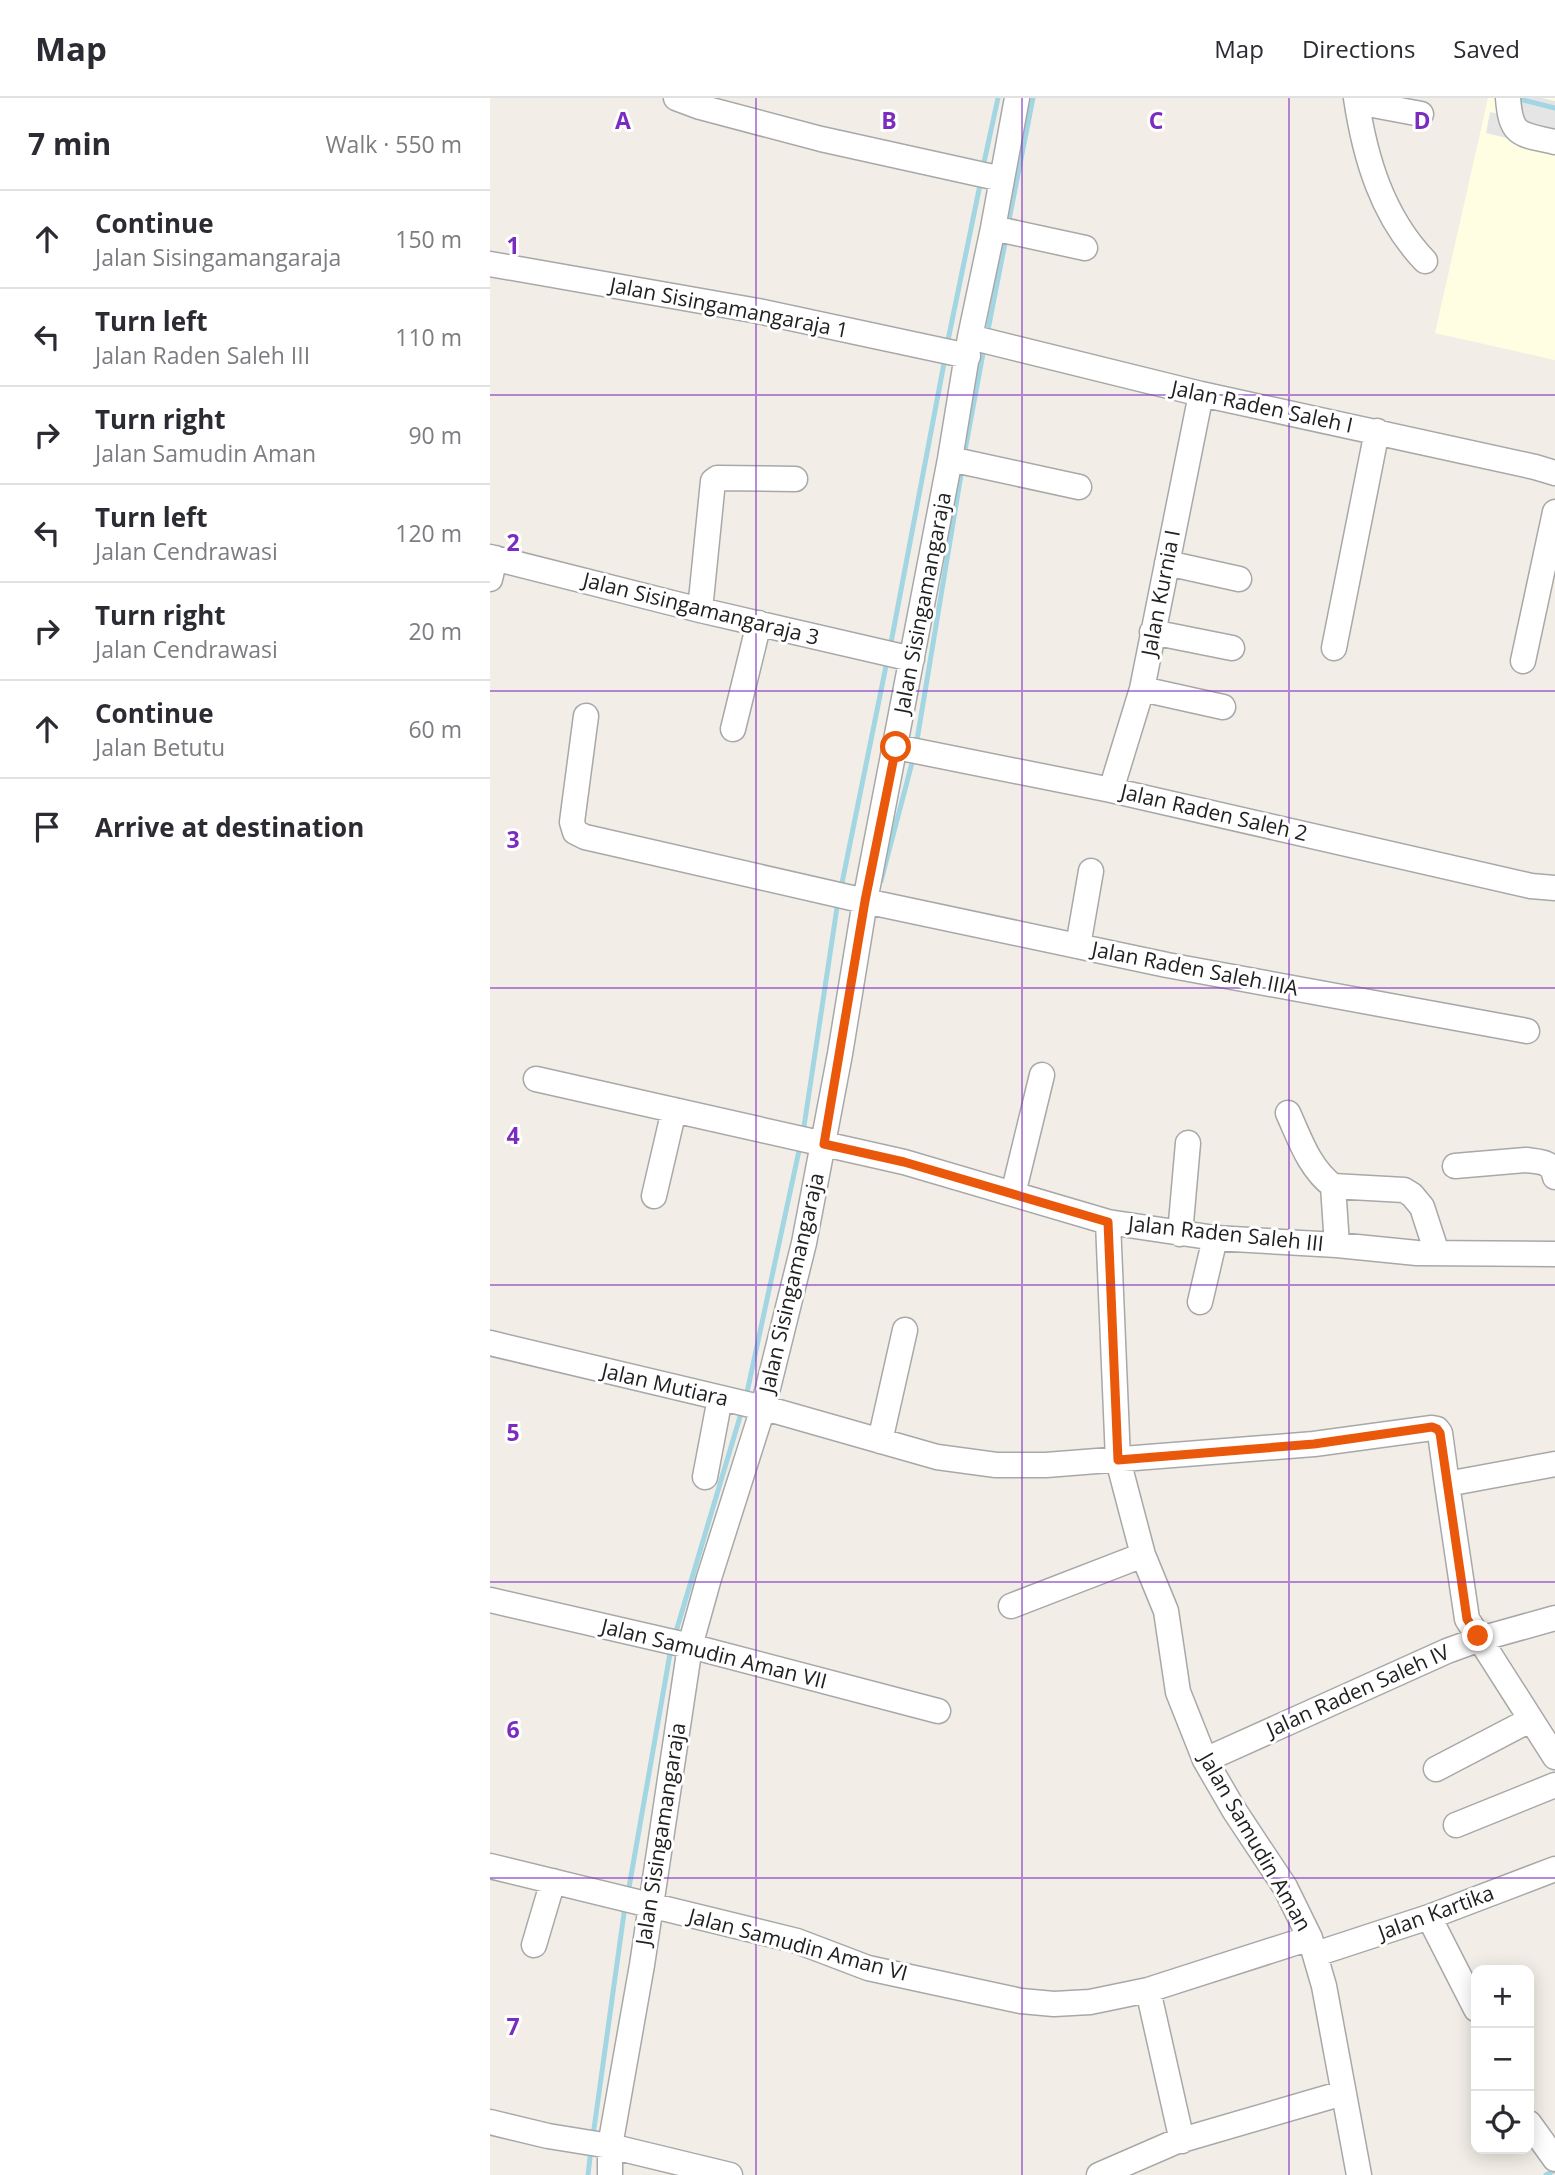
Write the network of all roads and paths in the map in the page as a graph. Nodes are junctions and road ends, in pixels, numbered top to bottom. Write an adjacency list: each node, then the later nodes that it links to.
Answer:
1 (676, 98): 7 (street)
2 (1017, 98): 7 (street, Jalan Sisingamangaraja)
3 (1508, 98): 6 (street)
4 (1357, 100): 5 (street); 10 (street)
5 (1421, 114)
6 (1555, 142)
7 (1002, 179): 8 (street, Jalan Sisingamangaraja)
8 (993, 228): 9 (street); 12 (street, Jalan Sisingamangaraja)
9 (1085, 248)
10 (1425, 261)
11 (490, 264): 12 (street, Jalan Sisingamangaraja 1)
12 (969, 347): 13 (street, Jalan Raden Saleh I); 15 (street, Jalan Sisingamangaraja)
13 (1201, 394): 14 (street, Jalan Raden Saleh I); 20 (street, Jalan Kurnia I)
14 (1377, 431): 16 (street, Jalan Raden Saleh I); 27 (street)
15 (950, 459): 18 (street); 28 (street, Jalan Sisingamangaraja)
16 (1555, 473)
17 (795, 479): 23 (street)
18 (1079, 487)
19 (1555, 512): 29 (street)
20 (1167, 564): 22 (street); 25 (street, Jalan Kurnia I)
21 (492, 565): 23 (street, Jalan Sisingamangaraja 3)
22 (1239, 579)
23 (700, 610): 24 (street, Jalan Sisingamangaraja 3)
24 (759, 623): 28 (street, Jalan Sisingamangaraja 3); 33 (street)
25 (1152, 632): 26 (street); 30 (street, Jalan Kurnia I)
26 (1232, 648)
27 (1334, 648)
28 (912, 659): 34 (street, Jalan Sisingamangaraja)
29 (1523, 661)
30 (1142, 689): 31 (street); 35 (street, Jalan Kurnia I)
31 (1223, 708)
32 (586, 716): 38 (street, Jalan Raden Saleh IIIA)
33 (733, 729)
34 (896, 747): 35 (street, Jalan Raden Saleh 2); 38 (street, Jalan Sisingamangaraja)
35 (1111, 790): 37 (street, Jalan Raden Saleh 2)
36 (1091, 871): 39 (street)
37 (1543, 887)
38 (865, 901): 39 (street, Jalan Raden Saleh IIIA); 46 (street, Jalan Sisingamangaraja)
39 (1077, 946): 40 (street, Jalan Raden Saleh IIIA)
40 (1527, 1031)
41 (1042, 1076): 50 (street)
42 (536, 1079): 43 (street, Jalan Raden Saleh III)
43 (674, 1110): 46 (street, Jalan Raden Saleh III); 51 (street)
44 (1289, 1113): 49 (street)
45 (1188, 1143): 53 (street)
46 (824, 1144): 50 (street, Jalan Raden Saleh III); 62 (street, Jalan Sisingamangaraja)
47 (1455, 1166): 48 (street)
48 (1555, 1177)
49 (1333, 1186): 55 (street); 56 (street)
50 (1013, 1194): 52 (street, Jalan Raden Saleh III)
51 (654, 1196)
52 (1108, 1222): 53 (street, Jalan Raden Saleh III); 64 (street, Jalan Samudin Aman)
53 (1180, 1234): 54 (street, Jalan Raden Saleh III)
54 (1215, 1238): 55 (street, Jalan Raden Saleh III); 58 (street)
55 (1337, 1245): 56 (street, Jalan Raden Saleh III)
56 (1437, 1254): 57 (street, Jalan Raden Saleh III)
57 (1555, 1254)
58 (1200, 1302)
59 (905, 1330): 63 (street)
60 (490, 1343): 61 (street, Jalan Mutiara)
61 (720, 1398): 62 (street, Jalan Mutiara); 66 (street)
62 (763, 1408): 63 (street, Jalan Mutiara); 73 (street, Jalan Sisingamangaraja)
63 (880, 1441): 64 (street, Jalan Mutiara)
64 (1118, 1460): 67 (street, Jalan Mutiara); 68 (street, Jalan Samudin Aman)
65 (1555, 1464): 67 (street)
66 (705, 1477)
67 (1447, 1484): 72 (street, Jalan Mutiara)
68 (1143, 1555): 70 (street); 77 (street, Jalan Samudin Aman)
69 (490, 1601): 73 (street, Jalan Samudin Aman VII)
70 (1011, 1606)
71 (1555, 1618): 72 (street, Jalan Raden Saleh IV)
72 (1480, 1639): 75 (street); 77 (street, Jalan Raden Saleh IV)
73 (690, 1646): 74 (street, Jalan Samudin Aman VII); 84 (street, Jalan Sisingamangaraja)
74 (938, 1711)
75 (1530, 1720): 76 (street); 78 (street)
76 (1555, 1757)
77 (1205, 1760): 87 (street, Jalan Samudin Aman)
78 (1436, 1769)
79 (1555, 1785): 80 (street)
80 (1456, 1825)
81 (490, 1866): 83 (street, Jalan Samudin Aman VI)
82 (1555, 1869): 85 (street, Jalan Kartika)
83 (553, 1881): 84 (street, Jalan Samudin Aman VI); 86 (street)
84 (650, 1905): 88 (street, Jalan Samudin Aman VI); 94 (street, Jalan Sisingamangaraja)
85 (1429, 1917): 87 (street, Jalan Kartika); 89 (street)
86 (534, 1945)
87 (1313, 1946): 88 (street, Jalan Samudin Aman VI); 90 (street, Jalan Samudin Aman)
88 (1148, 1990): 93 (street)
89 (1471, 2000)
90 (1343, 2093): 93 (street); 99 (street, Jalan Samudin Aman)
91 (490, 2122): 94 (street)
92 (1534, 2130): 95 (street)
93 (1182, 2141): 98 (street)
94 (610, 2146): 96 (street, Jalan Sisingamangaraja); 97 (street)
95 (1555, 2159)
96 (610, 2175)
97 (730, 2175)
98 (1099, 2175)
99 (1359, 2175)

